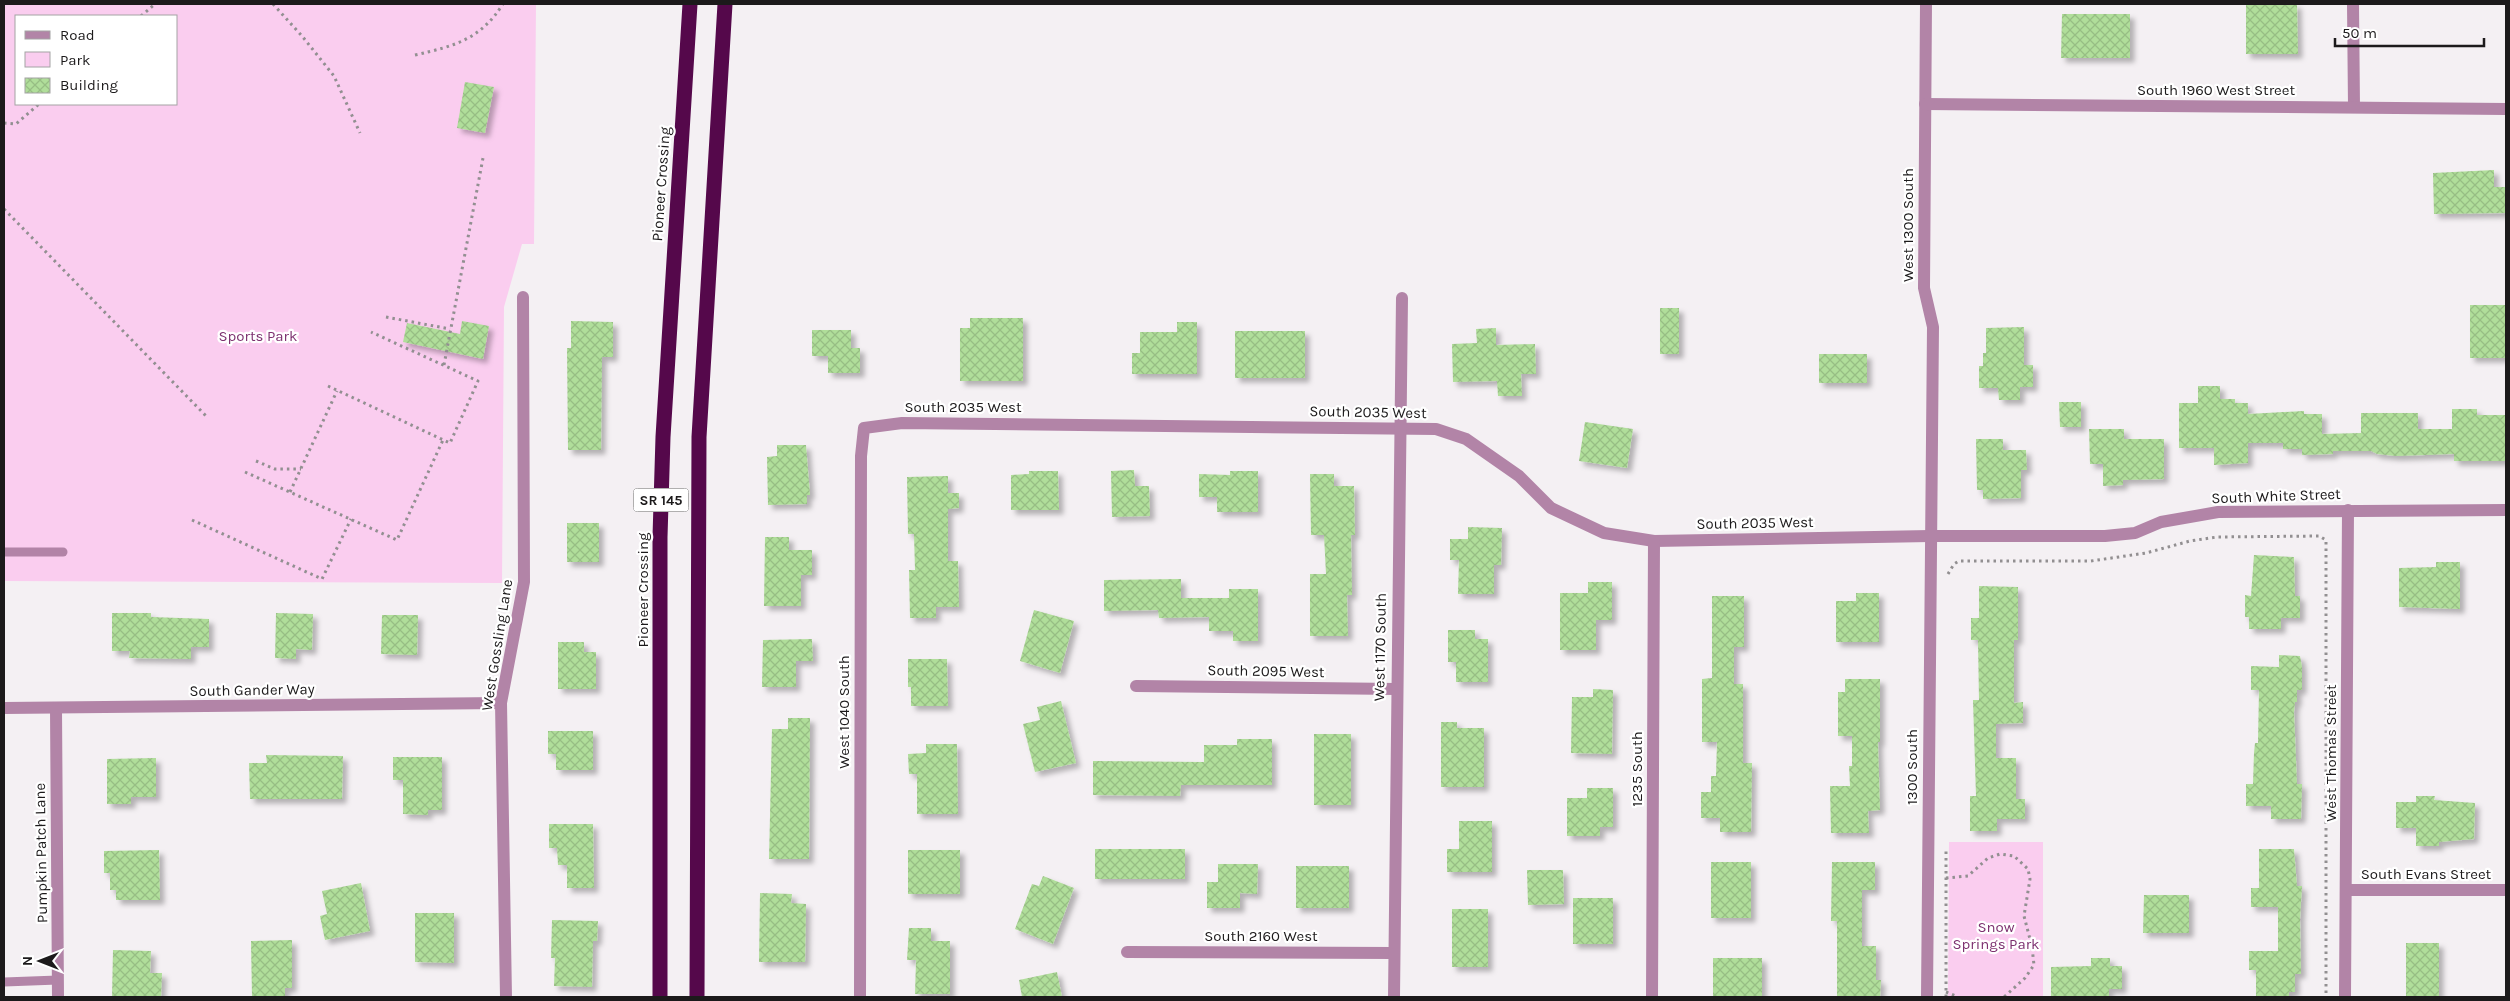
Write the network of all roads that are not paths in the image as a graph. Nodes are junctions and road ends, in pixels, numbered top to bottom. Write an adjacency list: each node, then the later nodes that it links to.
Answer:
1 (690, 4): 31 (highway, Pioneer Crossing / SR 145)
2 (725, 4): 32 (highway, SR 145)
3 (1926, 4): 5 (street, West 1300 South)
4 (2353, 4): 6 (street)
5 (1925, 104): 6 (street, South 1960 West Street); 14 (street, West 1300 South)
6 (2354, 107): 7 (street, South 1960 West Street)
7 (2506, 109)
8 (523, 298): 20 (street, West Gossling Lane)
9 (1402, 298): 11 (street, West 1170 South)
10 (864, 428): 11 (street, South 2035 West); 33 (street, West 1040 South)
11 (1399, 428): 15 (street, South 2035 West); 19 (street, West 1170 South)
12 (2348, 510): 13 (street, South White Street); 14 (street, South White Street); 23 (street, West Thomas Street)
13 (2506, 510)
14 (1930, 536): 15 (street, South 2035 West); 36 (street, 1300 South)
15 (1654, 541): 35 (street, 1235 South)
16 (4, 552): 17 (lane)
17 (63, 552)
18 (1136, 686): 19 (street, South 2095 West)
19 (1396, 689): 26 (street, West 1170 South)
20 (501, 703): 22 (street, South Gander Way); 30 (street, West Gossling Lane)
21 (4, 708): 22 (street, South Gander Way)
22 (56, 709): 27 (street, Pumpkin Patch Lane)
23 (2346, 890): 24 (street, South Evans Street); 37 (street, West Thomas Street)
24 (2506, 890)
25 (1128, 952): 26 (street, South 2160 West)
26 (1394, 954): 34 (street, West 1170 South)
27 (58, 980): 28 (lane); 29 (street, Pumpkin Patch Lane)
28 (4, 982)
29 (58, 997)
30 (506, 997)
31 (660, 997)
32 (697, 997)
33 (860, 997)
34 (1394, 997)
35 (1652, 997)
36 (1927, 997)
37 (2345, 997)

